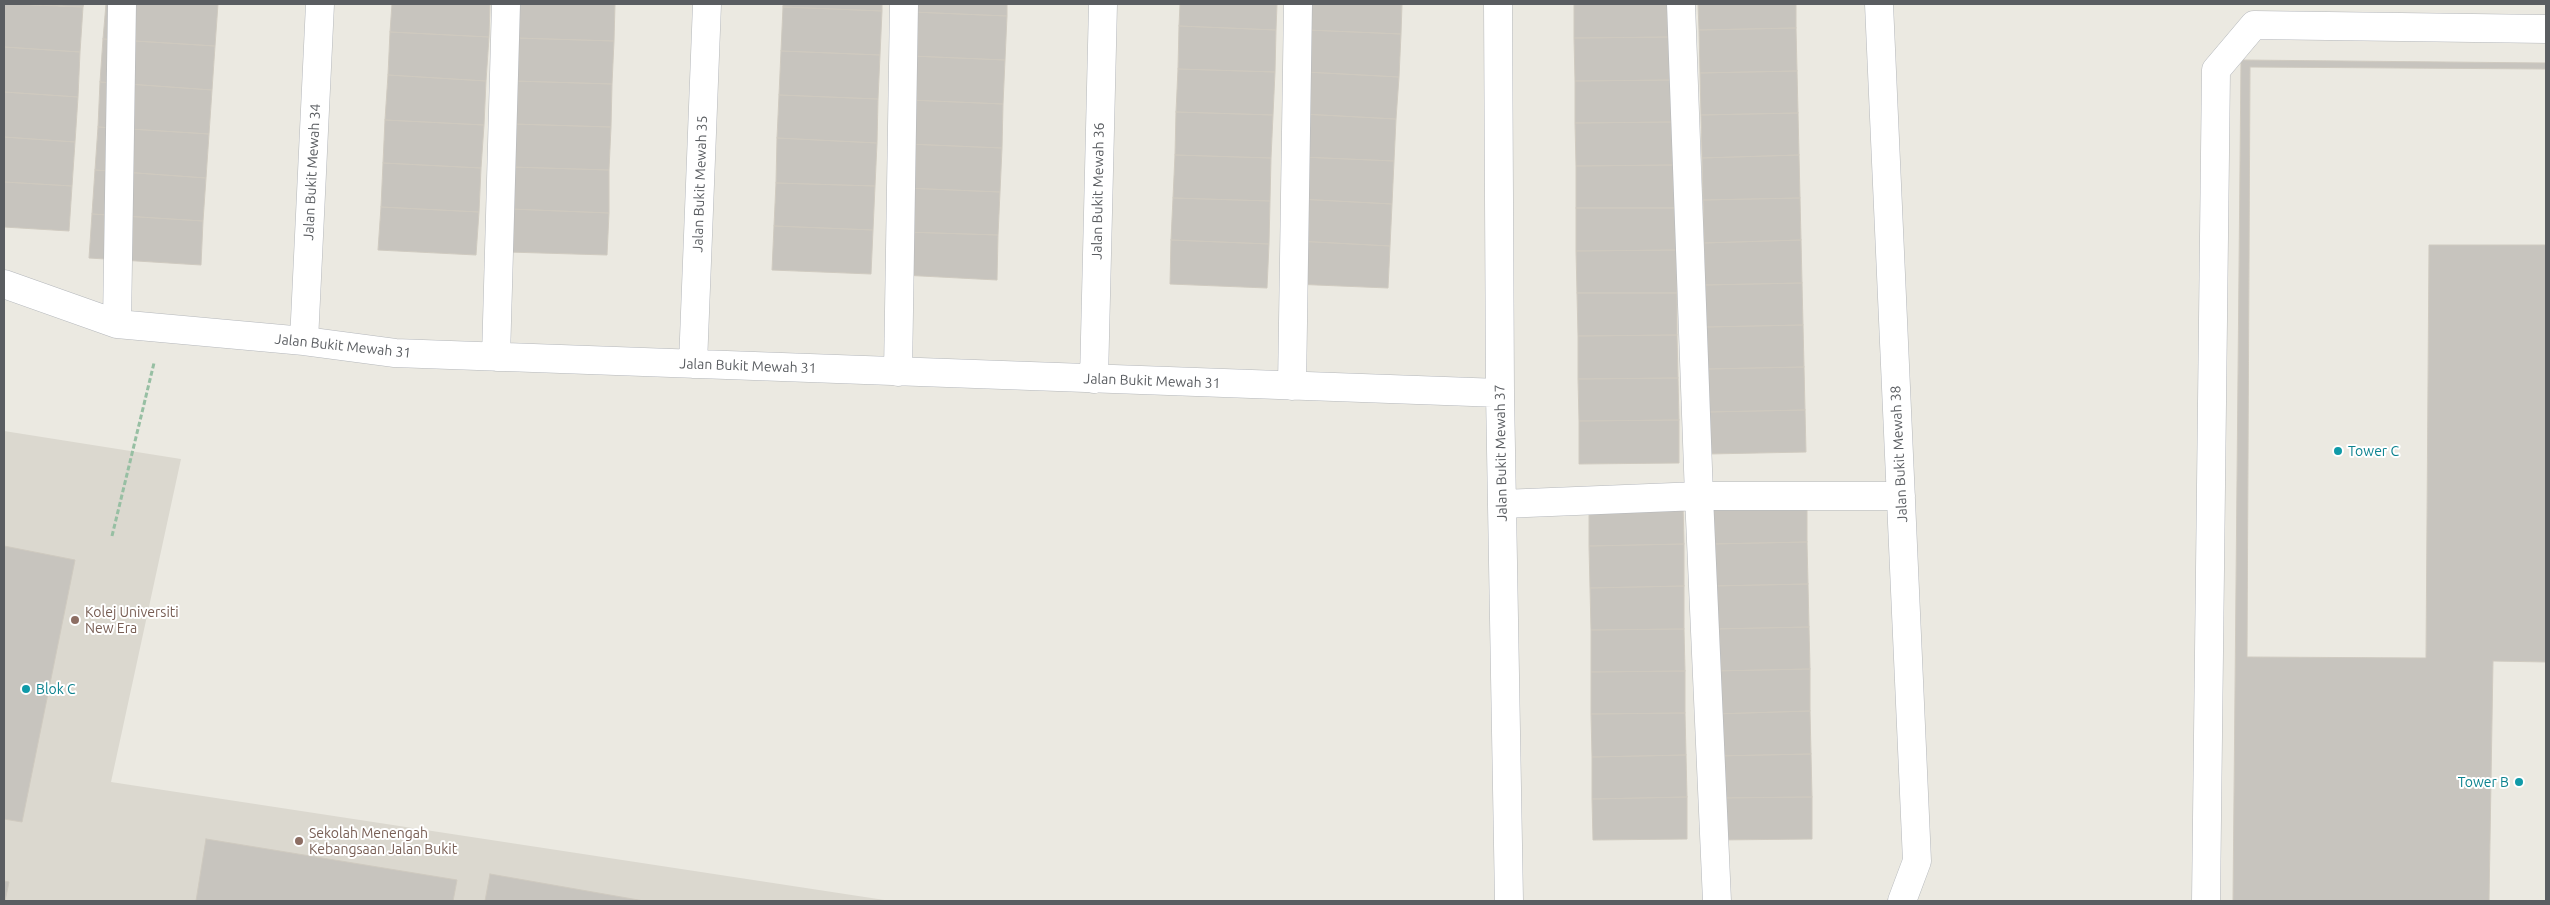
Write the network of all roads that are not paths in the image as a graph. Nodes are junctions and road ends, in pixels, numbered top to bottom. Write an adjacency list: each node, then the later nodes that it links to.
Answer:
1 (122, 4): 13 (street)
2 (320, 4): 14 (street, Jalan Bukit Mewah 34)
3 (506, 4): 15 (street)
4 (707, 4): 16 (street, Jalan Bukit Mewah 35)
5 (904, 4): 17 (street)
6 (1103, 4): 18 (street, Jalan Bukit Mewah 36)
7 (1298, 4): 19 (street)
8 (1498, 4): 20 (street, Jalan Bukit Mewah 37)
9 (1681, 4): 21 (street)
10 (1879, 4): 22 (street, Jalan Bukit Mewah 38)
11 (2546, 29): 27 (street)
12 (4, 284): 13 (street, Jalan Bukit Mewah 31)
13 (117, 324): 14 (street, Jalan Bukit Mewah 31)
14 (304, 341): 15 (street, Jalan Bukit Mewah 31)
15 (496, 357): 16 (street, Jalan Bukit Mewah 31)
16 (693, 364): 17 (street, Jalan Bukit Mewah 31)
17 (898, 372): 18 (street, Jalan Bukit Mewah 31)
18 (1094, 379): 19 (street, Jalan Bukit Mewah 31)
19 (1292, 386): 20 (street, Jalan Bukit Mewah 31)
20 (1500, 393): 23 (street, Jalan Bukit Mewah 37)
21 (1699, 496): 22 (street); 23 (street); 25 (street)
22 (1901, 496): 26 (street, Jalan Bukit Mewah 38)
23 (1502, 504): 24 (street, Jalan Bukit Mewah 37)
24 (1509, 901)
25 (1717, 901)
26 (1902, 901)
27 (2206, 901)

